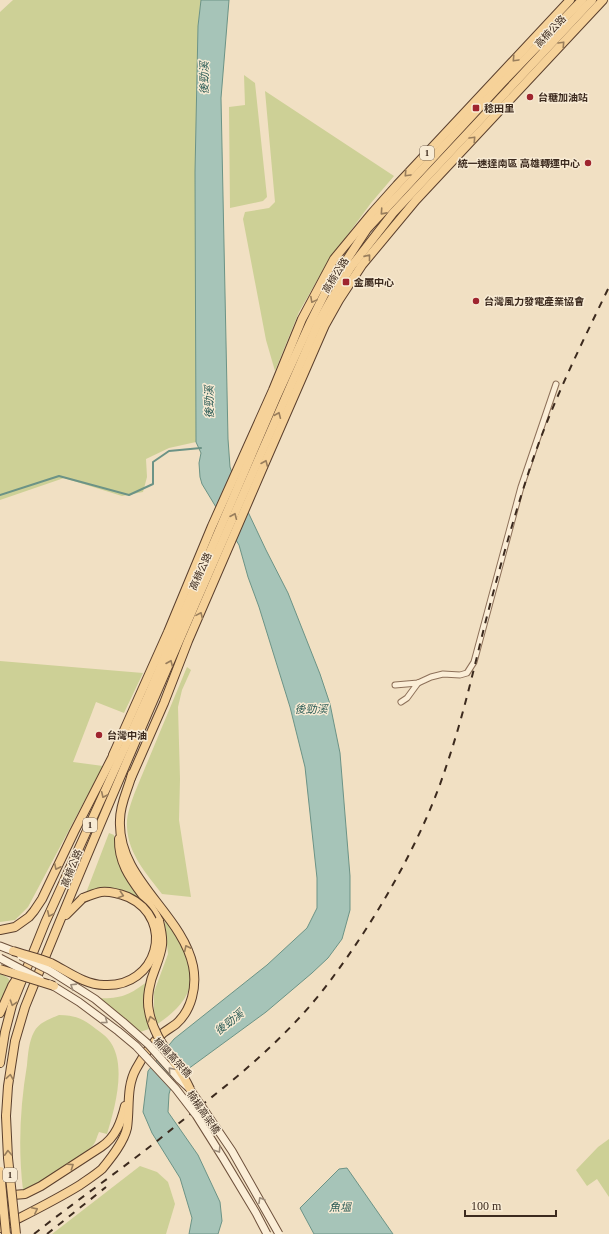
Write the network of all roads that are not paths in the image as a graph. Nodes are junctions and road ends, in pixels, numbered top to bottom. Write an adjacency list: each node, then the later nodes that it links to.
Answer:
1 (570, 0): 9 (main road, 高楠公路 / 1, one-way to 9)
2 (582, 0): 9 (main road, 高楠公路 / 1, one-way to 9)
3 (592, 0): 9 (main road, 高楠公路 / 1, one-way to 3)
4 (603, 0): 10 (main road, 高楠公路 / 1, one-way to 4)
5 (556, 384): 6 (street)
6 (418, 683): 7 (street); 8 (street)
7 (395, 685)
8 (401, 702)
9 (138, 720): 11 (main road); 12 (main road, 高楠公路 / 1); 12 (main road); 13 (main road, 高楠公路 / 1)
10 (154, 727): 11 (main road); 14 (main road, 高楠公路 / 1)
11 (137, 750): 13 (main road); 14 (main road)
12 (117, 757): 17 (main road, one-way to 17); 20 (main road, 高楠公路 / 1, one-way to 20)
13 (121, 773): 16 (main road, 高楠公路 / 1)
14 (131, 778): 15 (main road)
15 (120, 830): 26 (main road, one-way to 15, bridge); 27 (main road, one-way to 15)
16 (61, 920): 19 (main road, one-way to 19, bridge); 33 (main road, 高楠公路 / 1, one-way to 16, bridge)
17 (0, 930)
18 (0, 946): 19 (street, 楠陽高架橋)
19 (13, 951): 26 (street, 楠陽高架橋, one-way to 19, bridge)
20 (32, 954): 24 (main road); 25 (main road, 高楠公路 / 1, one-way to 25)
21 (0, 958): 23 (street, 楠楊高架橋, bridge)
22 (0, 969): 23 (main road, bridge)
23 (54, 986): 34 (street, 楠楊高架橋, one-way to 34, bridge)
24 (0, 1013)
25 (0, 1063)
26 (190, 1089): 35 (street, 楠陽高架橋, one-way to 26, bridge)
27 (128, 1097): 29 (main road, one-way to 27); 31 (main road, one-way to 27)
28 (0, 1171): 30 (main road, 1, bridge)
29 (0, 1188)
30 (1, 1203): 32 (main road, 1, bridge)
31 (0, 1228)
32 (6, 1234)
33 (16, 1234)
34 (267, 1234)
35 (279, 1234)

